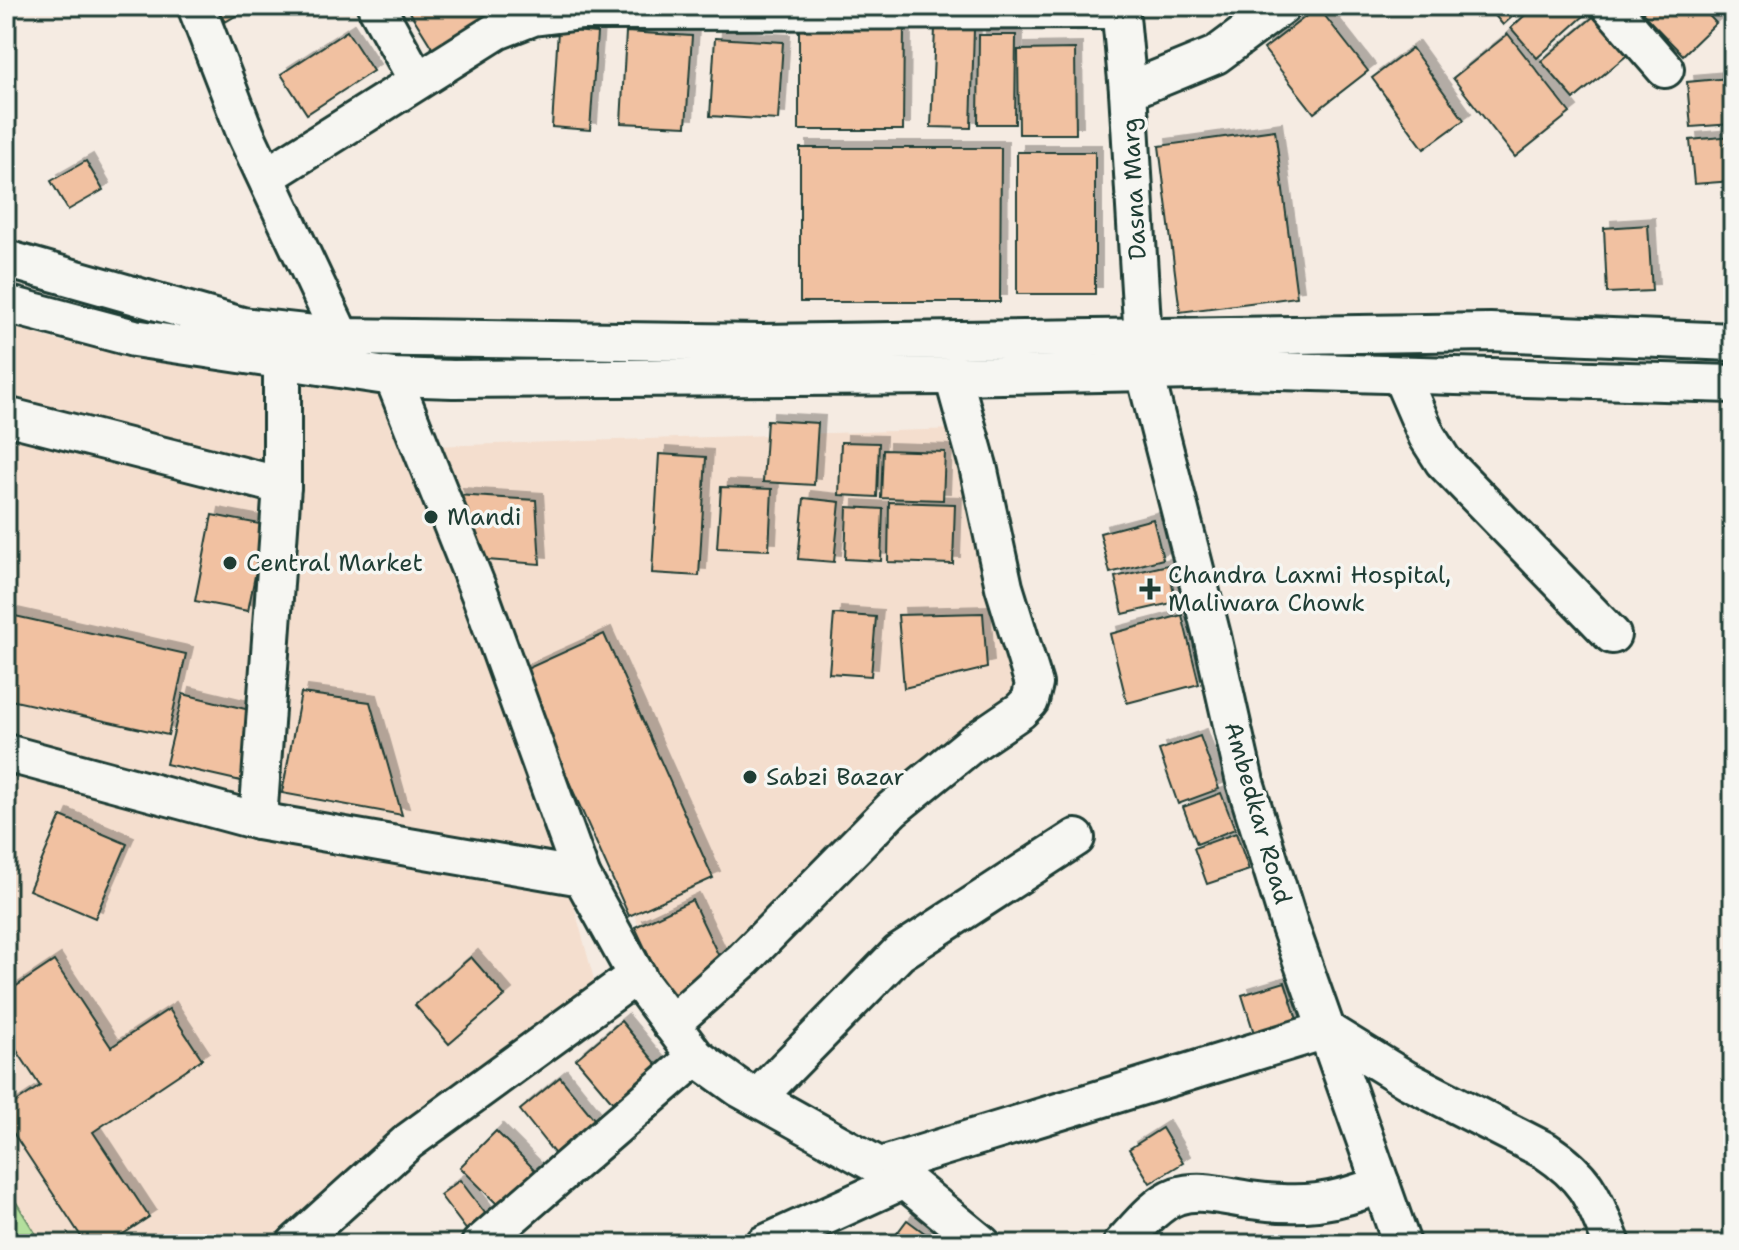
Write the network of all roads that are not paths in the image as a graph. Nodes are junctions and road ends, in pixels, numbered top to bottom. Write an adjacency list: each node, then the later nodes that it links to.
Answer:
1 (196, 6): 10 (street)
2 (376, 6): 8 (street)
3 (1282, 6): 9 (street)
4 (1610, 6): 7 (street)
5 (717, 8): 6 (street); 8 (street)
6 (1120, 8): 9 (street, Dasna Marg)
7 (1665, 69)
8 (417, 80): 10 (street)
9 (1128, 91): 15 (street, Dasna Marg)
10 (267, 176): 13 (street)
11 (6, 259): 13 (street)
12 (6, 304): 16 (street)
13 (341, 337): 15 (street)
14 (1733, 342): 15 (street)
15 (1144, 356): 17 (street); 18 (street); 30 (street, Ambedkar Road)
16 (282, 360): 19 (street); 22 (street)
17 (953, 376): 19 (street); 29 (street)
18 (1401, 376): 20 (street); 23 (street)
19 (393, 377): 27 (street)
20 (1733, 384)
21 (6, 416): 22 (street)
22 (282, 486): 25 (street)
23 (1612, 635)
24 (6, 753): 25 (street)
25 (258, 821): 27 (street)
26 (1076, 838): 32 (street)
27 (582, 877): 28 (street)
28 (637, 975): 29 (street); 35 (street)
29 (671, 1024): 31 (street)
30 (1326, 1030): 33 (street); 34 (street, Ambedkar Road); 41 (street)
31 (696, 1057): 32 (street); 36 (street)
32 (757, 1098): 33 (street)
33 (892, 1173): 37 (street); 38 (street)
34 (1381, 1184): 39 (street); 40 (street, Ambedkar Road)
35 (313, 1238)
36 (480, 1244)
37 (764, 1244)
38 (982, 1244)
39 (1122, 1244)
40 (1402, 1244)
41 (1612, 1244)

